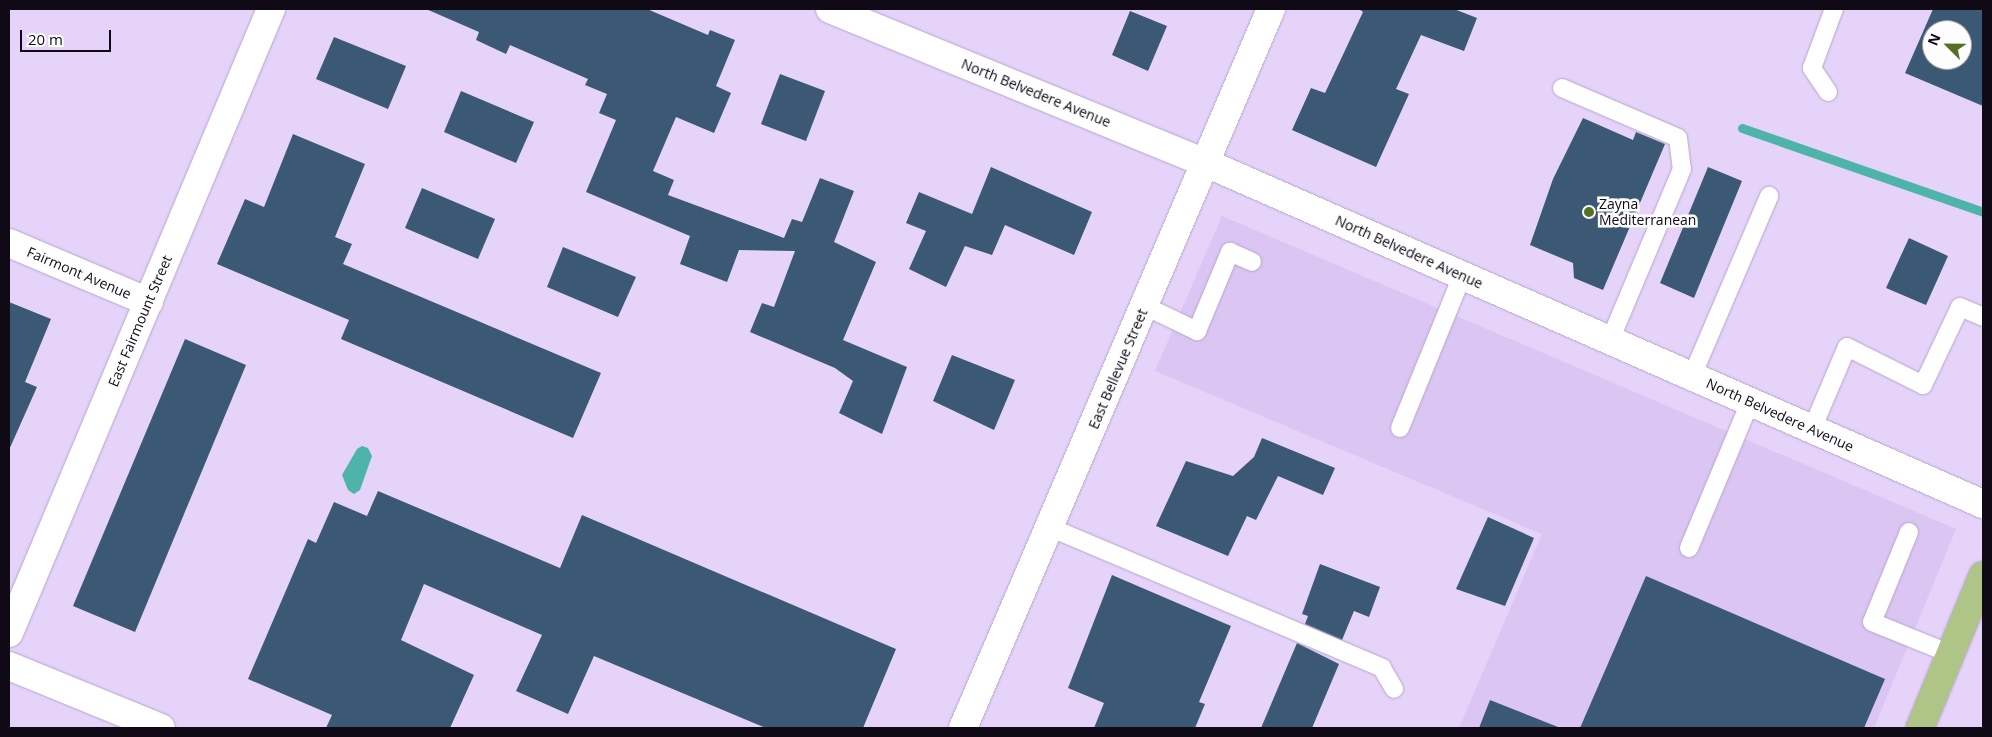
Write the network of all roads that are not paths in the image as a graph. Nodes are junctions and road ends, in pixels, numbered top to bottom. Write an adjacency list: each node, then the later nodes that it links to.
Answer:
1 (271, 9): 12 (street, East Fairmount Street)
2 (830, 9): 7 (street, North Belvedere Avenue)
3 (1271, 9): 7 (street, East Bellevue Street)
4 (1834, 9): 6 (lane)
5 (1562, 88): 15 (lane)
6 (1828, 92)
7 (1206, 163): 11 (street, North Belvedere Avenue); 13 (street, East Bellevue Street)
8 (1769, 196): 16 (lane)
9 (9, 243): 12 (street, Fairmont Avenue)
10 (1252, 262): 13 (lane)
11 (1462, 276): 15 (street, North Belvedere Avenue); 18 (lane)
12 (149, 302): 25 (street, East Fairmount Street)
13 (1145, 306): 21 (street, East Bellevue Street)
14 (1983, 317): 19 (lane)
15 (1610, 340): 16 (street, North Belvedere Avenue)
16 (1692, 376): 17 (street, North Belvedere Avenue)
17 (1750, 402): 19 (street, North Belvedere Avenue); 23 (lane)
18 (1400, 428)
19 (1812, 429): 20 (street, North Belvedere Avenue)
20 (1983, 504)
21 (1050, 527): 28 (lane); 30 (street, East Bellevue Street)
22 (1910, 532): 26 (lane)
23 (1689, 548)
24 (1983, 575): 26 (main road)
25 (9, 633)
26 (1951, 654): 31 (main road)
27 (9, 666): 29 (street)
28 (1394, 689)
29 (161, 728)
30 (963, 728)
31 (1920, 728)

